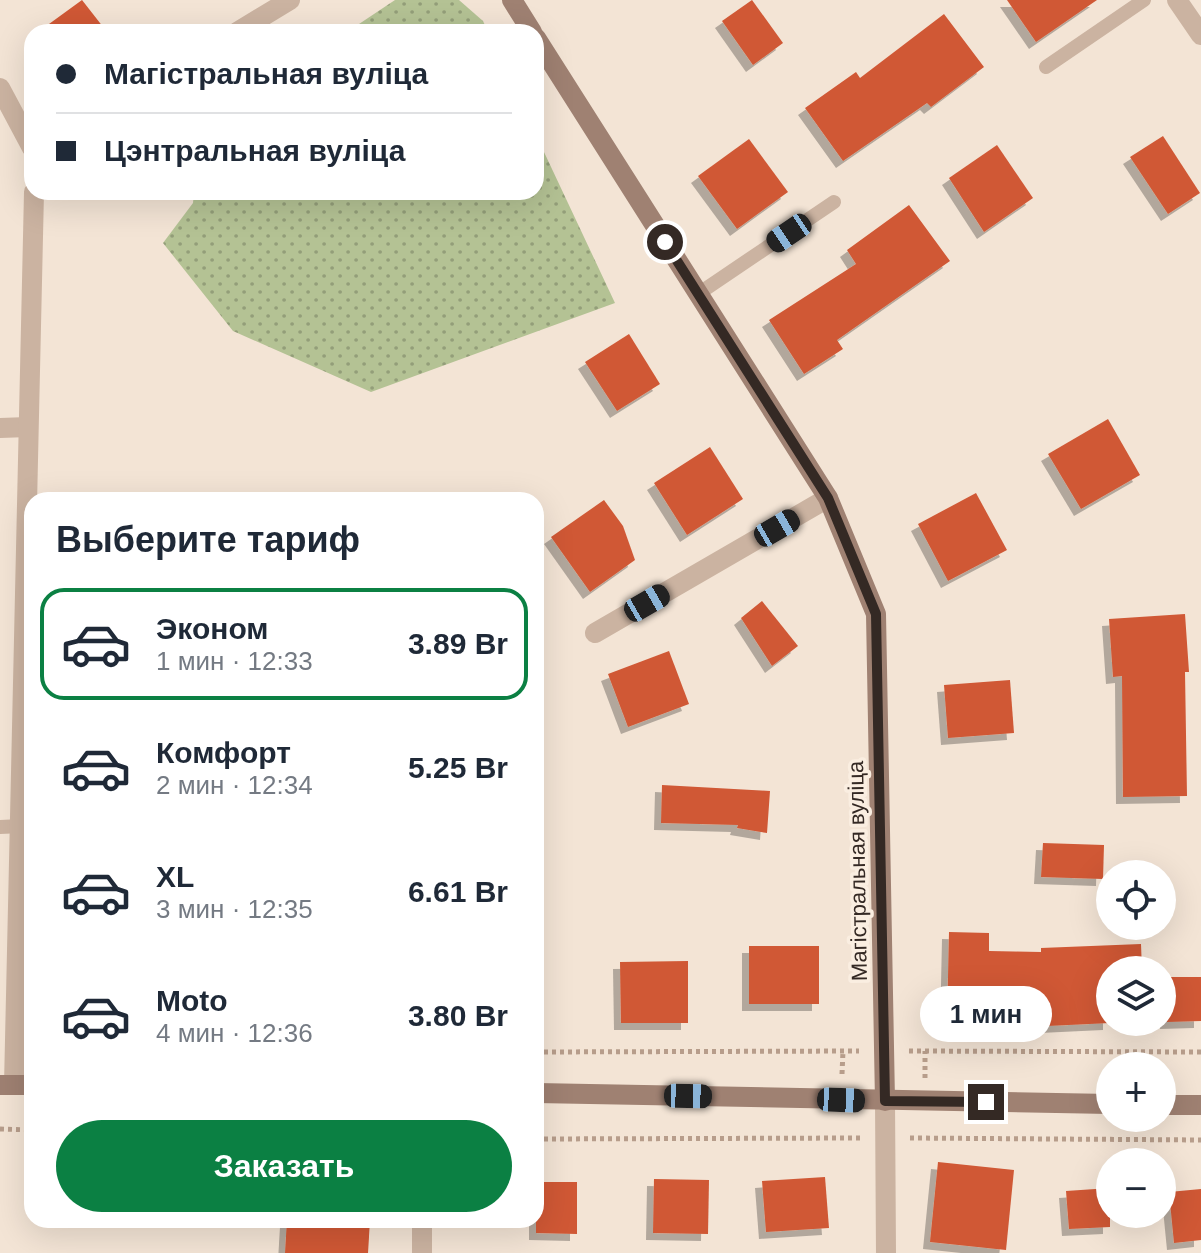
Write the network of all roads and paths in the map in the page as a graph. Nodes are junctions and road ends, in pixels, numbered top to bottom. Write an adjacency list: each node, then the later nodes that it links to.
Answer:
1 (290, 0): 5 (street)
2 (512, 0): 6 (street)
3 (1144, 0): 9 (lane)
4 (1177, 0): 7 (street)
5 (250, 24)
6 (527, 24)
7 (1201, 35)
8 (544, 51): 14 (street, Магістральная вуліца)
9 (1046, 67)
10 (0, 88): 11 (street)
11 (24, 133)
12 (34, 200): 15 (street)
13 (834, 202): 14 (lane)
14 (698, 294): 18 (street, Магістральная вуліца)
15 (28, 427): 16 (street); 17 (street)
16 (0, 428)
17 (28, 492)
18 (828, 498): 19 (street); 25 (street, Магістральная вуліца)
19 (595, 633)
20 (24, 761): 21 (street)
21 (22, 826): 22 (lane); 23 (street)
22 (0, 827)
23 (15, 1085)
24 (544, 1093): 25 (street)
25 (885, 1101): 26 (street); 33 (street, Магістральная вуліца)
26 (1096, 1104)
27 (1176, 1105): 28 (street)
28 (1201, 1105)
29 (0, 1129): 30 (path)
30 (24, 1130)
31 (422, 1228): 32 (street)
32 (422, 1253)
33 (886, 1253)

